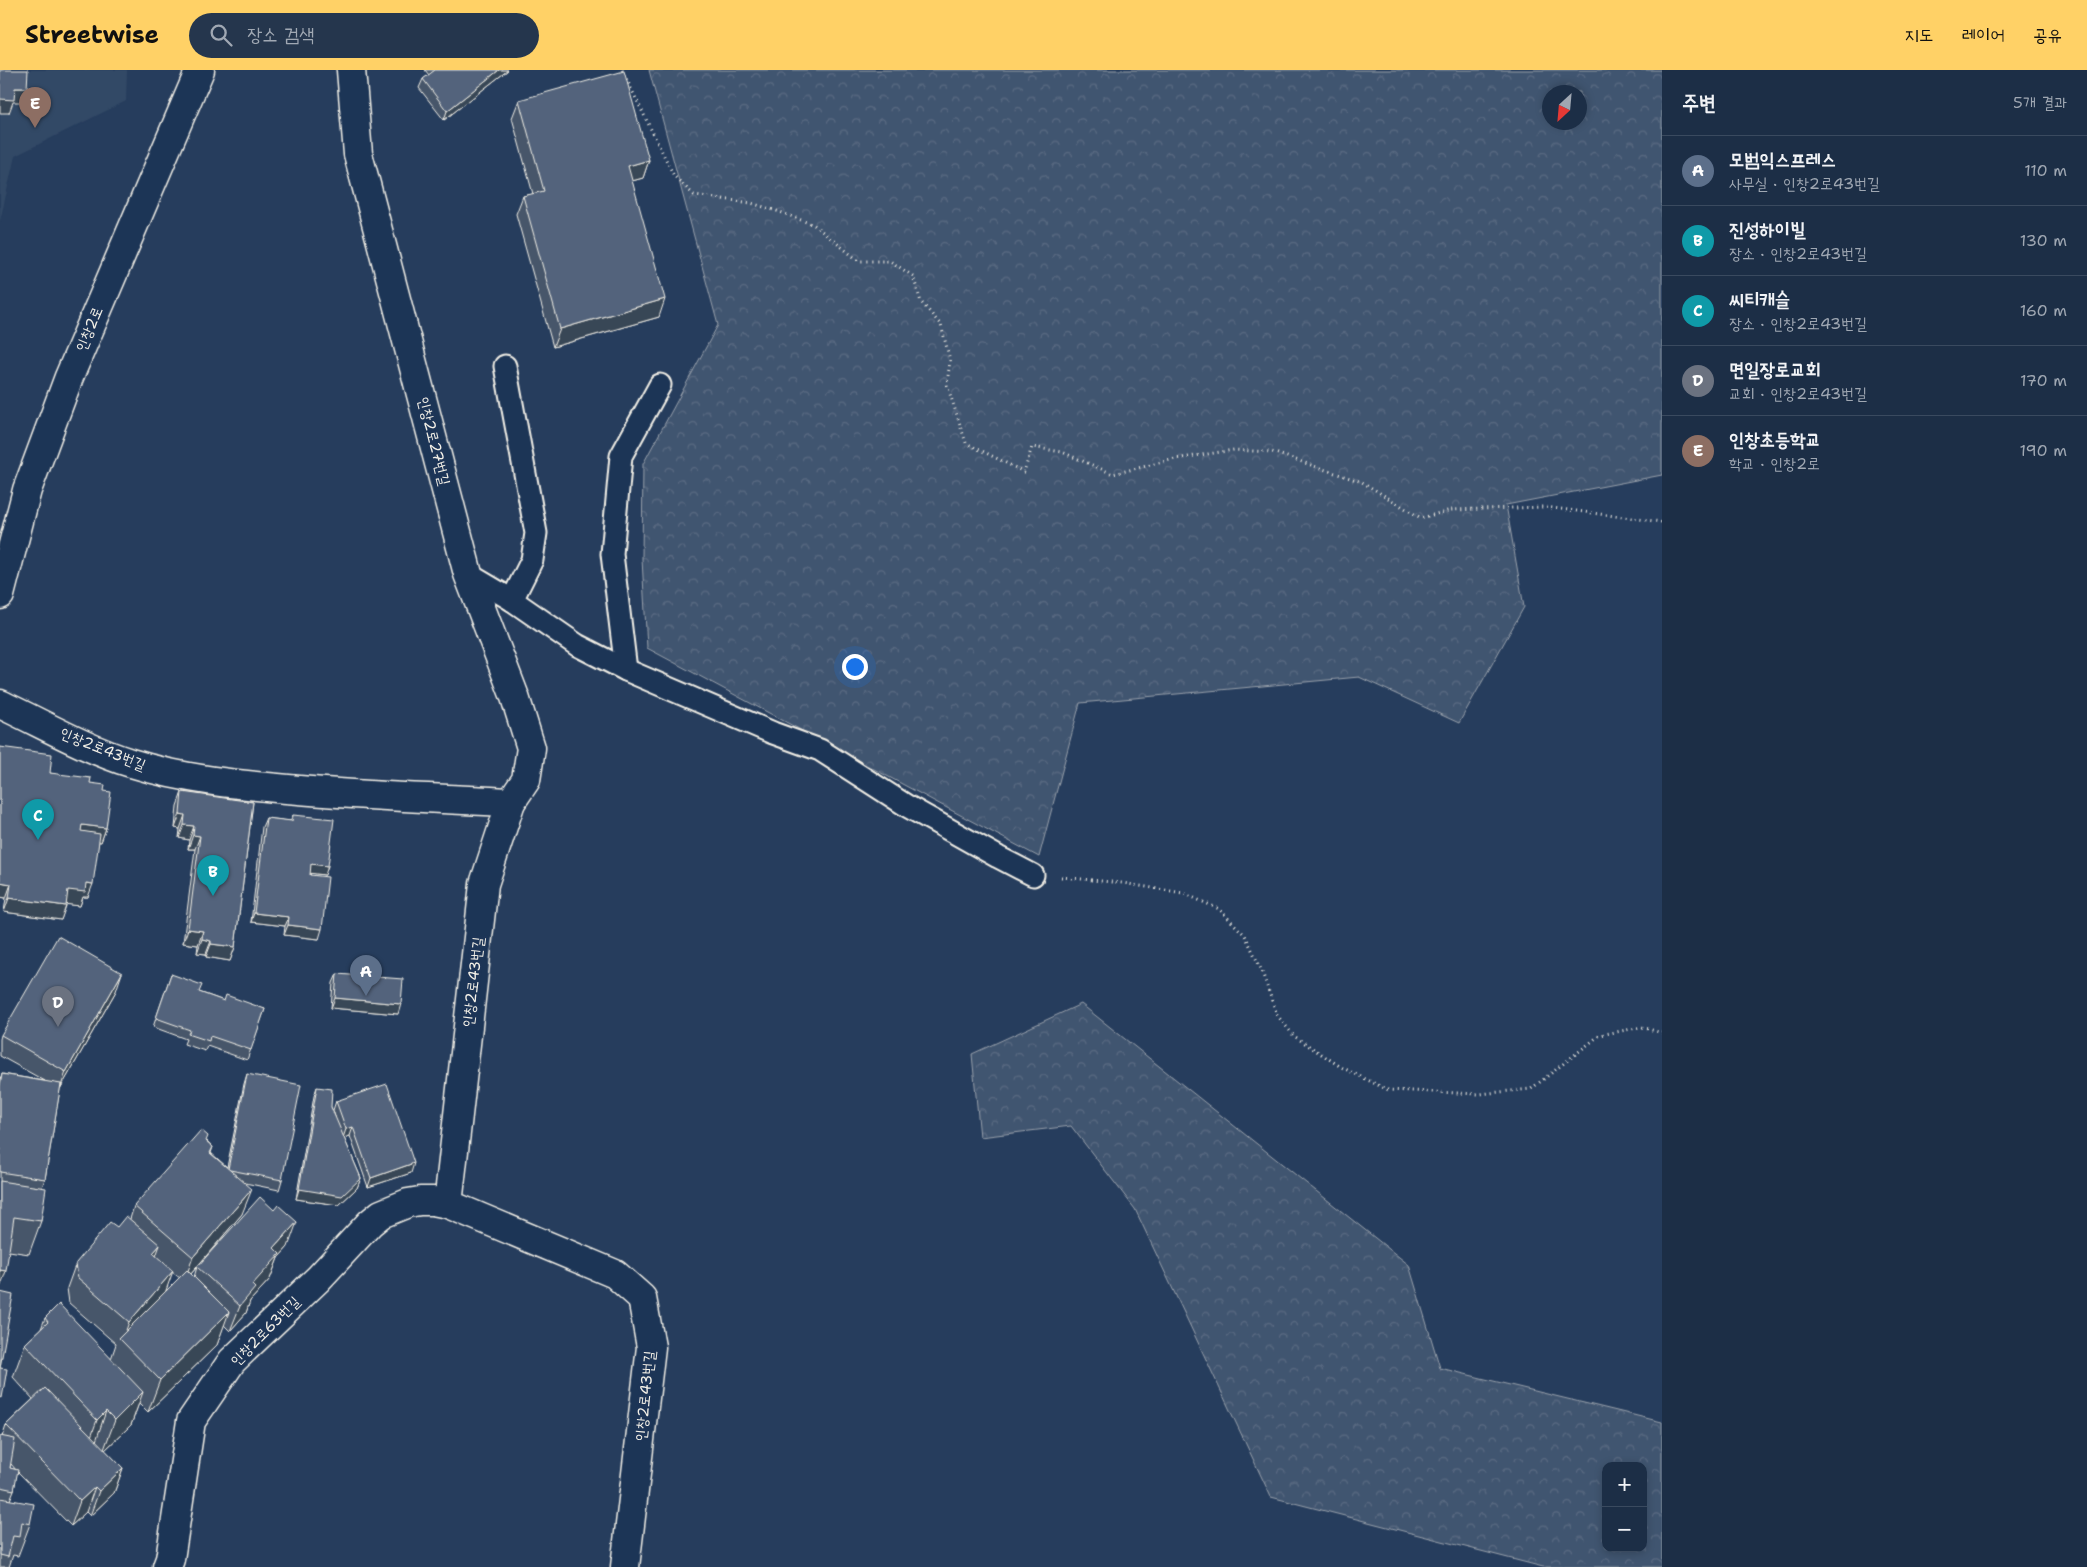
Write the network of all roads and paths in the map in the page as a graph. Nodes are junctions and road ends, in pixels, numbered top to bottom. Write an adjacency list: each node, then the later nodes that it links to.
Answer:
1 (200, 70): 8 (street, 인창2로)
2 (351, 70): 7 (street, 인창2로27번길)
3 (622, 70): 6 (path)
4 (505, 366): 9 (lane)
5 (660, 385): 10 (lane)
6 (1662, 522)
7 (468, 574): 9 (lane); 12 (street, 인창2로27번길)
8 (0, 595)
9 (512, 600): 10 (lane)
10 (626, 670): 13 (lane)
11 (0, 704): 12 (street, 인창2로43번길)
12 (511, 802): 15 (street, 인창2로43번길)
13 (1033, 875): 14 (path)
14 (1662, 1033)
15 (448, 1204): 16 (street, 인창2로63번길); 17 (street, 인창2로43번길)
16 (167, 1567)
17 (625, 1567)

